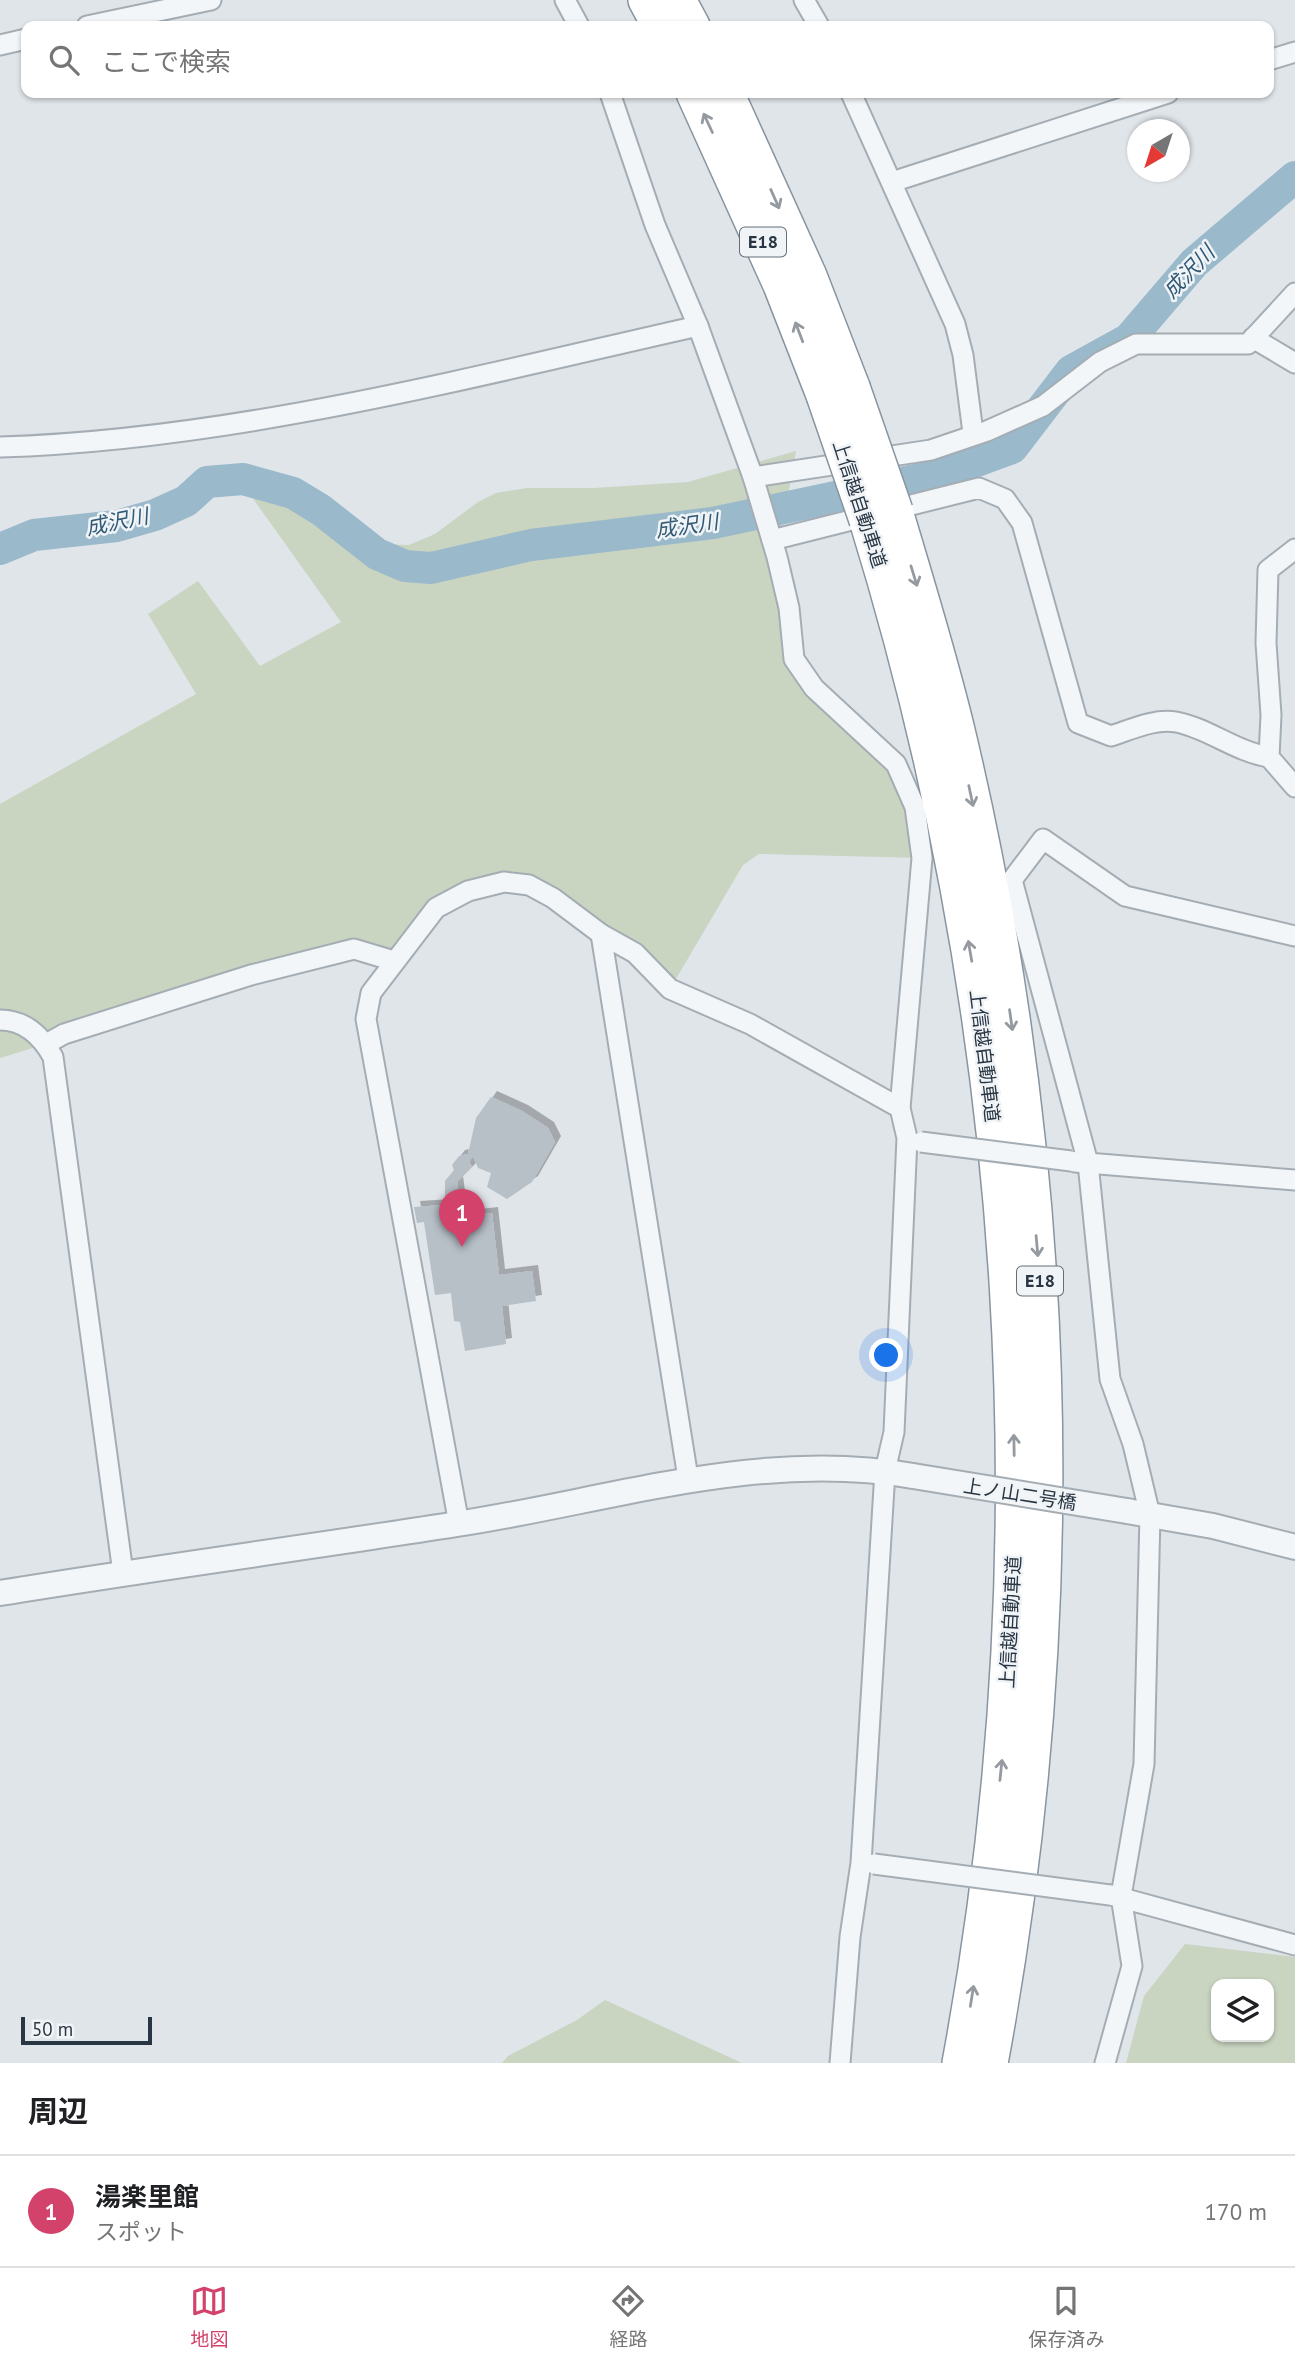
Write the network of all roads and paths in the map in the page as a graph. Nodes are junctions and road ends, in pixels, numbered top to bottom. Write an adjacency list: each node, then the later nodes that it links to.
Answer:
1 (211, 0): 6 (street)
2 (565, 0): 7 (street)
3 (646, 0): 8 (highway)
4 (678, 0): 9 (highway)
5 (804, 0): 10 (street)
6 (111, 21)
7 (576, 21)
8 (657, 21)
9 (689, 21)
10 (816, 21)
11 (21, 40): 12 (street)
12 (0, 44)
13 (1295, 52): 14 (street)
14 (1274, 58)
15 (612, 98): 22 (street)
16 (696, 98): 25 (highway, 上信越自動車道 / E18, one-way to 16)
17 (728, 98): 25 (highway, 上信越自動車道 / E18, one-way to 25)
18 (853, 98): 20 (street)
19 (1152, 98): 20 (street)
20 (892, 181): 26 (street)
21 (1295, 293): 23 (street)
22 (698, 326): 27 (street); 28 (street)
23 (1253, 338): 24 (street); 26 (street)
24 (1295, 363)
25 (838, 391): 29 (highway, 上信越自動車道 / E18, bridge)
26 (973, 433): 28 (street)
27 (0, 447)
28 (753, 477): 30 (street)
29 (881, 515): 54 (highway, 上信越自動車道 / E18, one-way to 29); 55 (highway, 上信越自動車道 / E18, one-way to 55)
30 (772, 540): 32 (street); 39 (street)
31 (1295, 549): 32 (street)
32 (1269, 757): 33 (street)
33 (1295, 787)
34 (601, 934): 36 (street); 39 (street); 44 (street)
35 (1295, 936): 41 (street)
36 (394, 961): 38 (street); 46 (street)
37 (0, 1020): 38 (street)
38 (46, 1044): 48 (street)
39 (901, 1108): 40 (street)
40 (914, 1140): 41 (street, bridge); 43 (street)
41 (1079, 1162): 42 (street); 45 (street)
42 (1295, 1181)
43 (885, 1471): 44 (street, 上ノ山二号橋); 45 (street, 上ノ山二号橋, bridge); 50 (street)
44 (688, 1478): 46 (street, 上ノ山二号橋)
45 (1139, 1513): 47 (street, 上ノ山二号橋); 51 (street)
46 (459, 1524): 48 (street, 上ノ山二号橋)
47 (1295, 1547)
48 (123, 1573): 49 (street, 上ノ山二号橋)
49 (0, 1593)
50 (868, 1863): 51 (street, bridge); 53 (street)
51 (1116, 1895): 52 (street); 56 (street)
52 (1295, 1945)
53 (840, 2063)
54 (960, 2063)
55 (990, 2063)
56 (1105, 2063)

